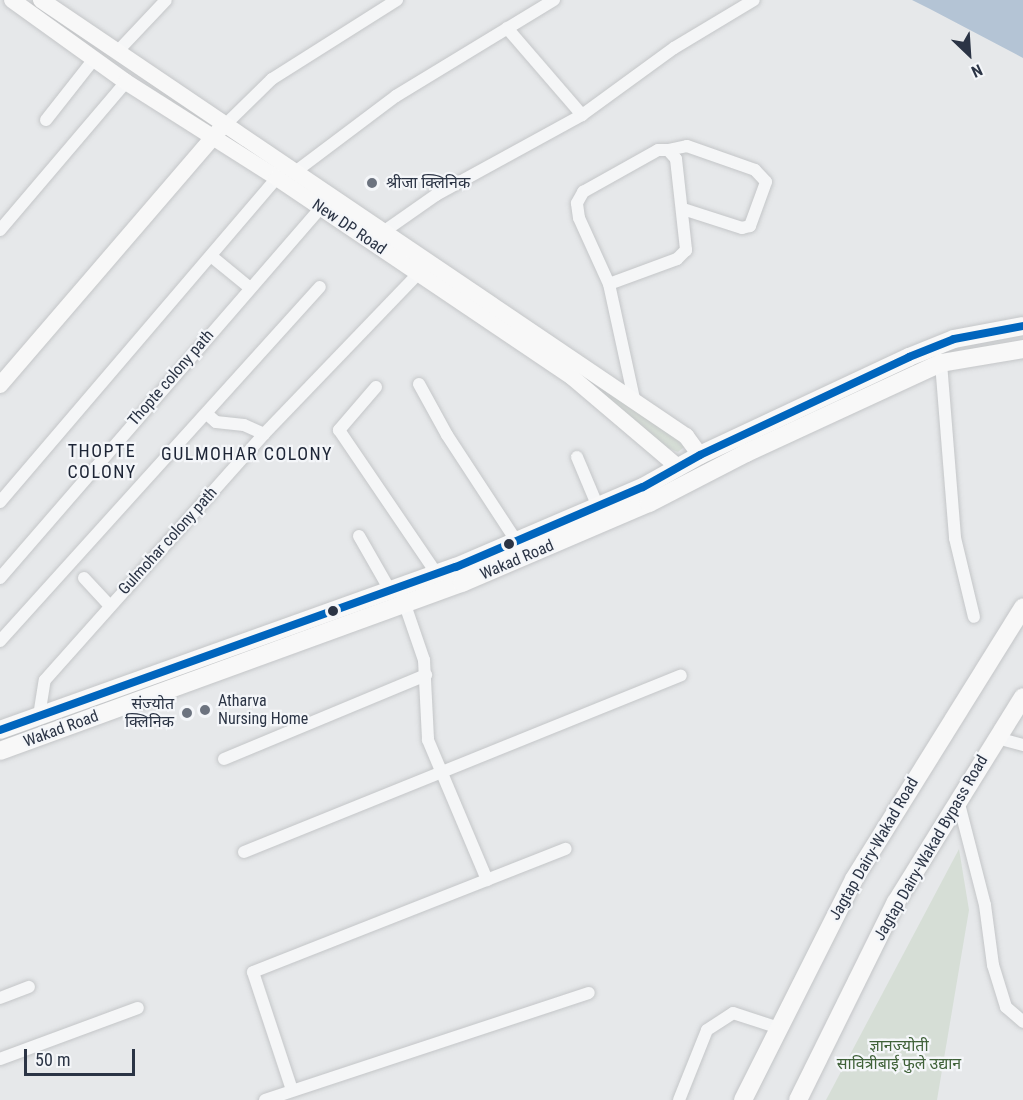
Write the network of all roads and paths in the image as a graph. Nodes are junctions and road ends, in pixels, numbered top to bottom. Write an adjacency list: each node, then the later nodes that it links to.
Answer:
1 (12, 0): 9 (main road, New DP Road)
2 (41, 0): 8 (main road, New DP Road)
3 (166, 0): 8 (street)
4 (397, 0): 13 (street)
5 (554, 0): 7 (street)
6 (754, 0): 11 (street)
7 (507, 28): 11 (street); 16 (street)
8 (117, 52): 13 (main road, New DP Road)
9 (94, 59): 10 (main road, New DP Road); 12 (street)
10 (126, 82): 14 (main road, New DP Road); 20 (street)
11 (582, 115): 21 (street)
12 (46, 120)
13 (225, 124): 14 (main road); 16 (main road, New DP Road)
14 (212, 137): 17 (main road, New DP Road); 30 (main road)
15 (668, 150): 19 (street); 19 (street); 24 (street)
16 (296, 172): 21 (main road, New DP Road)
17 (277, 178): 18 (main road, New DP Road); 22 (street)
18 (321, 208): 23 (main road, New DP Road); 26 (street, Thopte colony path)
19 (682, 209): 24 (street)
20 (0, 230)
21 (386, 230): 33 (main road, New DP Road)
22 (210, 256): 26 (street); 41 (street)
23 (418, 274): 35 (street, Gulmohar colony path); 38 (main road, New DP Road)
24 (609, 284): 33 (street)
25 (320, 287): 34 (street)
26 (250, 288): 46 (street, Thopte colony path)
27 (1023, 326): 36 (main road, Wakad Road)
28 (1023, 349): 29 (main road, Wakad Road)
29 (941, 363): 39 (main road, Wakad Road); 51 (street)
30 (1, 381)
31 (419, 384): 44 (street)
32 (376, 387): 45 (street)
33 (636, 403): 36 (main road, New DP Road)
34 (207, 414): 35 (street); 52 (street)
35 (264, 434): 49 (street, Gulmohar colony path)
36 (700, 455): 38 (main road, Wakad Road); 39 (main road)
37 (577, 457): 42 (street)
38 (678, 467): 40 (main road); 42 (main road, Wakad Road)
39 (708, 472): 40 (main road, Wakad Road)
40 (691, 480): 48 (main road, Wakad Road)
41 (0, 502)
42 (598, 507): 44 (main road, Wakad Road)
43 (359, 536): 48 (street)
44 (517, 542): 45 (main road, Wakad Road)
45 (437, 574): 48 (main road, Wakad Road)
46 (0, 578)
47 (84, 578): 49 (street)
48 (399, 595): 53 (street); 56 (main road, Wakad Road); 60 (main road, Wakad Road)
49 (110, 606): 56 (street, Gulmohar colony path)
50 (1023, 607): 72 (main road, Jagtap Dairy-Wakad Road)
51 (974, 617)
52 (0, 641)
53 (426, 675): 61 (street); 62 (street)
54 (681, 675): 62 (street)
55 (1023, 697): 58 (main road, Jagtap Dairy-Wakad Bypass Road)
56 (39, 717): 57 (main road, Wakad Road)
57 (0, 730)
58 (997, 738): 59 (street); 63 (main road, Jagtap Dairy-Wakad Bypass Road)
59 (1023, 745)
60 (0, 751)
61 (224, 759)
62 (440, 772): 65 (street); 66 (street)
63 (958, 800): 71 (street); 78 (main road, Jagtap Dairy-Wakad Bypass Road)
64 (566, 849): 66 (street)
65 (244, 852)
66 (487, 880): 74 (street)
67 (29, 987): 69 (street)
68 (589, 993): 74 (street)
69 (0, 998)
70 (138, 1008): 73 (street)
71 (1023, 1022)
72 (779, 1028): 76 (street); 77 (main road, Jagtap Dairy-Wakad Road)
73 (0, 1059)
74 (292, 1090): 75 (street)
75 (265, 1100)
76 (679, 1100)
77 (743, 1100)
78 (798, 1100)

